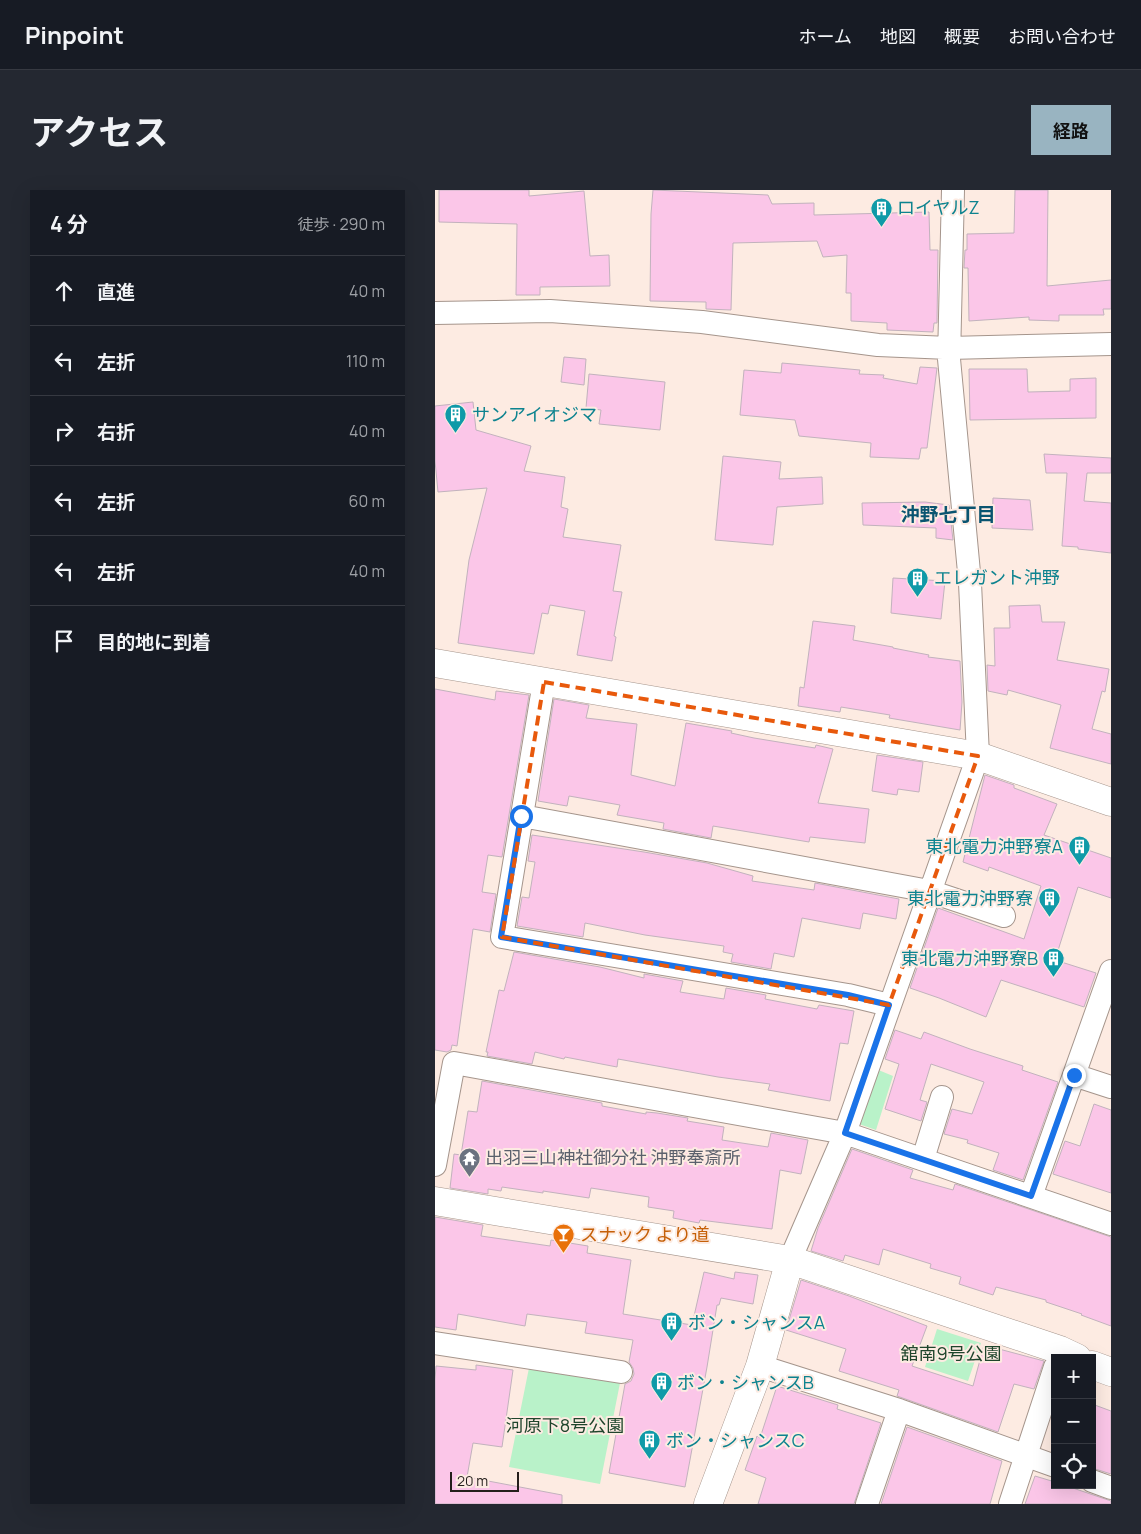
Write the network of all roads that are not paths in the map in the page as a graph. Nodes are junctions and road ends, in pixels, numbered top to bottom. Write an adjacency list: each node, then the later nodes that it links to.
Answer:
1 (953, 190): 4 (street)
2 (435, 313): 4 (street)
3 (1111, 344): 4 (street)
4 (949, 348): 7 (street)
5 (435, 664): 6 (street)
6 (544, 682): 7 (street); 9 (street)
7 (977, 756): 8 (street); 10 (street)
8 (1111, 802)
9 (521, 816): 10 (street); 13 (street)
10 (929, 891): 11 (street); 13 (street)
11 (1004, 916)
12 (1111, 971): 14 (street)
13 (889, 1005): 17 (street)
14 (1074, 1075): 15 (street); 20 (street)
15 (1111, 1087)
16 (942, 1097): 18 (street)
17 (845, 1133): 18 (street); 19 (street); 23 (street)
18 (923, 1159): 20 (street)
19 (435, 1165)
20 (1031, 1196): 22 (street)
21 (435, 1201): 23 (street)
22 (1111, 1224)
23 (790, 1260): 25 (street); 26 (street)
24 (435, 1343): 28 (street)
25 (1051, 1354)
26 (760, 1366): 31 (street); 36 (street)
27 (1096, 1366): 29 (street)
28 (621, 1372)
29 (1111, 1372)
30 (1051, 1388): 32 (street)
31 (899, 1410): 32 (street); 37 (street)
32 (1026, 1455): 33 (street); 38 (street)
33 (1051, 1464)
34 (1096, 1482): 35 (street)
35 (1111, 1488)
36 (708, 1504)
37 (867, 1504)
38 (1010, 1504)

